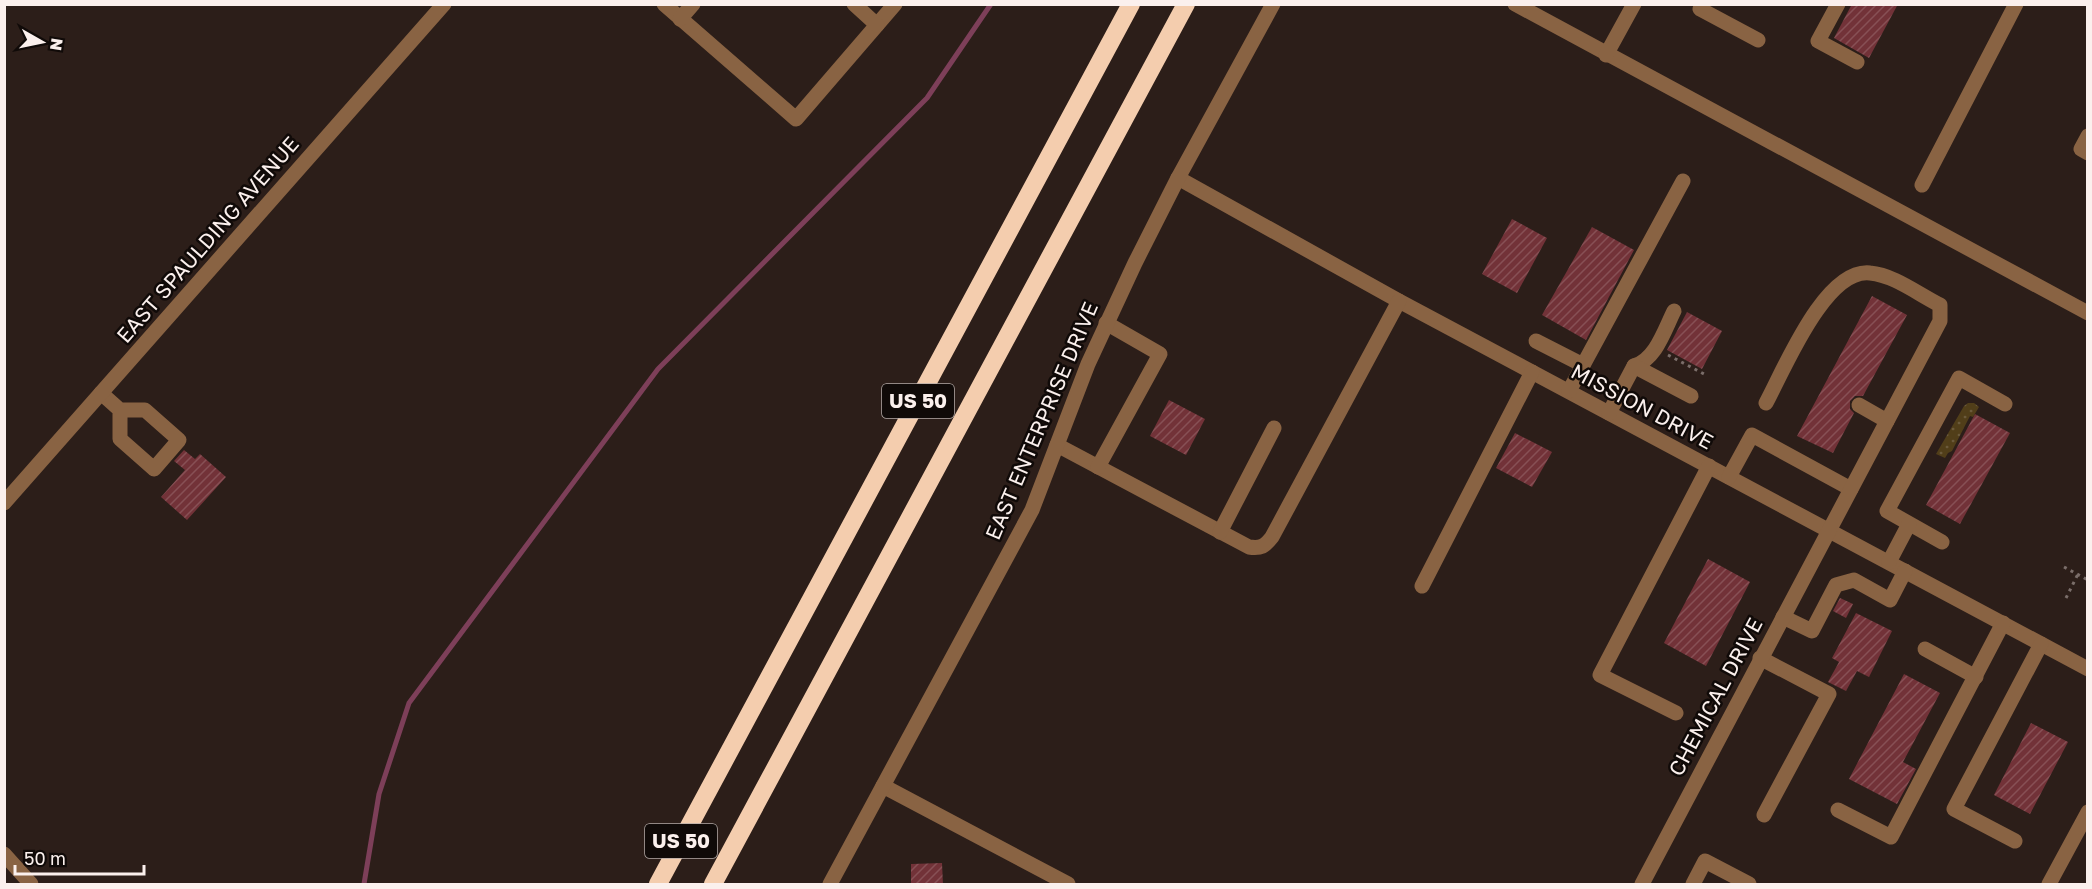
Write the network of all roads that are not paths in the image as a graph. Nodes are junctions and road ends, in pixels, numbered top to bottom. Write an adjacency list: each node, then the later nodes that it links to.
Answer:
1 (444, 4): 33 (street, EAST SPAULDING AVENUE)
2 (664, 4): 14 (street)
3 (693, 4): 14 (street)
4 (854, 4): 15 (street)
5 (895, 4): 15 (street)
6 (1131, 4): 65 (highway, US 50)
7 (1186, 4): 64 (highway, US 50)
8 (1273, 4): 21 (street, EAST ENTERPRISE DRIVE)
9 (1515, 4): 17 (street)
10 (1634, 4): 17 (street)
11 (1703, 4): 16 (street)
12 (1838, 4): 18 (street)
13 (2016, 4): 23 (street)
14 (680, 19): 15 (street)
15 (877, 25)
16 (1758, 40)
17 (1606, 55): 26 (street)
18 (1857, 62)
19 (2088, 136): 20 (street)
20 (2088, 153)
21 (1178, 178): 24 (street, MISSION DRIVE); 27 (street, EAST ENTERPRISE DRIVE)
22 (1683, 181): 29 (street)
23 (1922, 184)
24 (1399, 301): 31 (street, MISSION DRIVE); 50 (street)
25 (1674, 311): 30 (street)
26 (2088, 313)
27 (1106, 323): 42 (street, EAST ENTERPRISE DRIVE); 44 (street)
28 (1536, 340): 29 (street)
29 (1583, 365): 32 (street)
30 (1634, 366): 34 (street); 39 (street)
31 (1532, 372): 32 (street, MISSION DRIVE); 54 (street)
32 (1569, 392): 39 (street, MISSION DRIVE)
33 (101, 393): 38 (street); 47 (street, EAST SPAULDING AVENUE)
34 (1691, 396)
35 (1766, 404): 40 (street, CHEMICAL DRIVE)
36 (2005, 404): 48 (street)
37 (1858, 405): 40 (street)
38 (120, 410)
39 (1609, 413): 43 (street, MISSION DRIVE)
40 (1887, 421): 46 (street, CHEMICAL DRIVE)
41 (1274, 428): 50 (street)
42 (1057, 445): 44 (street); 63 (street, EAST ENTERPRISE DRIVE)
43 (1709, 466): 45 (street, MISSION DRIVE); 62 (street)
44 (1098, 467): 50 (street)
45 (1729, 477): 46 (street); 49 (street, MISSION DRIVE)
46 (1851, 489): 49 (street, CHEMICAL DRIVE)
47 (4, 503)
48 (1909, 524): 51 (street); 52 (street)
49 (1829, 530): 52 (street, MISSION DRIVE); 55 (street, CHEMICAL DRIVE)
50 (1220, 532)
51 (1942, 542)
52 (1889, 562): 53 (street, MISSION DRIVE)
53 (1905, 571): 55 (street); 56 (street, MISSION DRIVE)
54 (1422, 586)
55 (1783, 616): 59 (street, CHEMICAL DRIVE)
56 (2003, 623): 57 (street, MISSION DRIVE); 61 (street)
57 (2041, 644): 60 (street, MISSION DRIVE); 69 (street)
58 (1925, 649): 61 (street)
59 (1760, 658): 68 (street); 79 (street, CHEMICAL DRIVE)
60 (2088, 669)
61 (1976, 677): 66 (street)
62 (1676, 713)
63 (883, 786): 71 (street); 77 (street, EAST ENTERPRISE DRIVE)
64 (765, 788): 75 (highway, US 50); 76 (highway)
65 (705, 797): 73 (highway); 74 (highway, US 50)
66 (1838, 810)
67 (2088, 812): 82 (street)
68 (1764, 815)
69 (2015, 841)
70 (4, 854): 72 (street)
71 (1052, 881): 78 (street)
72 (31, 885)
73 (647, 885)
74 (658, 885)
75 (713, 885)
76 (723, 885)
77 (830, 885)
78 (1068, 885)
79 (1642, 885)
80 (1693, 885): 81 (street)
81 (1749, 885)
82 (2049, 885)

